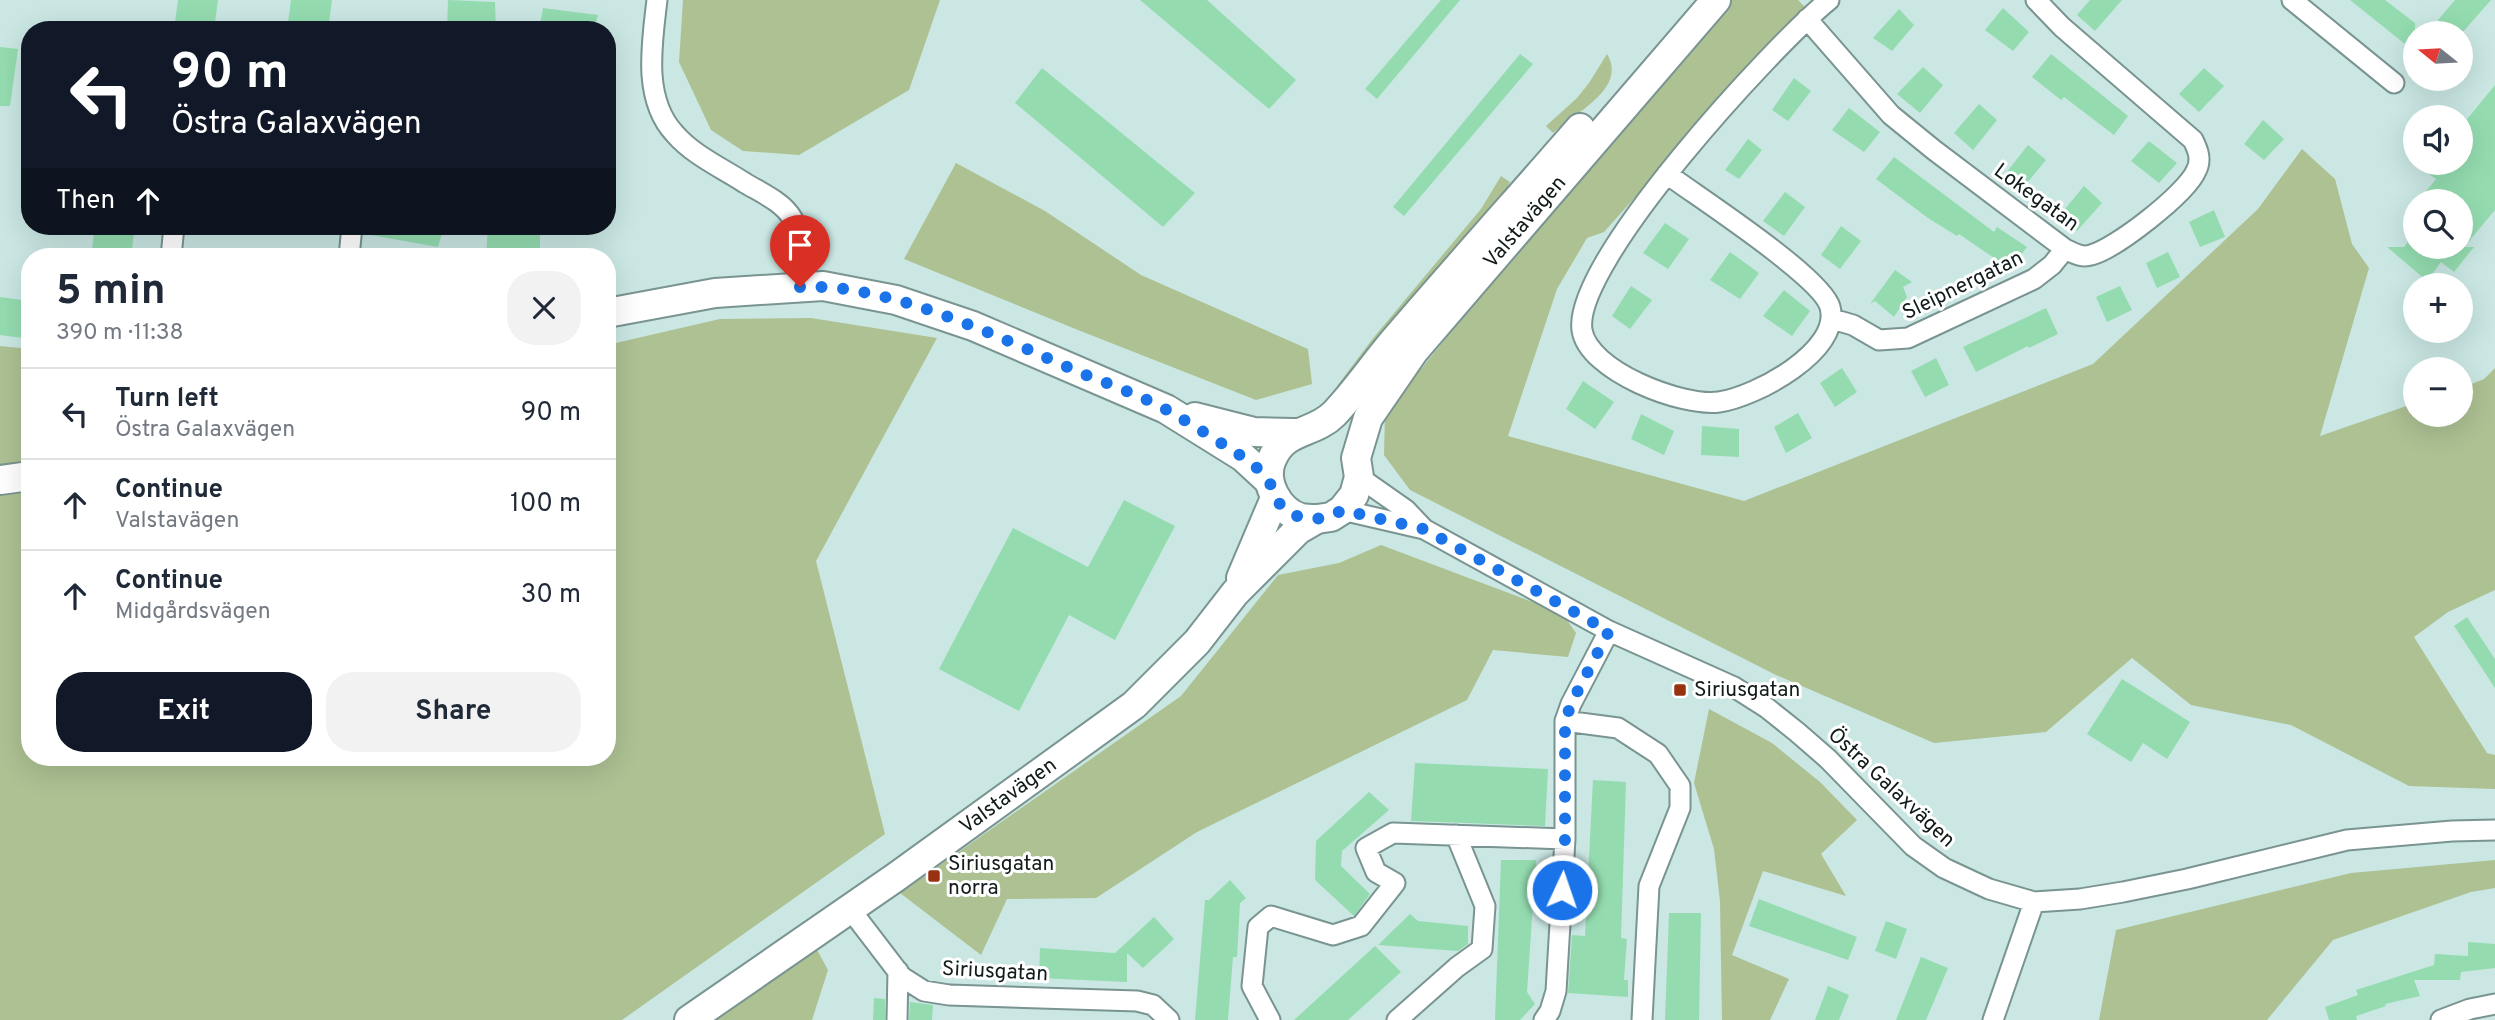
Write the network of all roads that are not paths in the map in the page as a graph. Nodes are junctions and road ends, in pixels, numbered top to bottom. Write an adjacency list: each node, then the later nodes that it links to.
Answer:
1 (657, 0): 11 (street)
2 (1692, 0): 15 (street, Valstavägen)
3 (1716, 0): 16 (street, Valstavägen)
4 (1829, 0): 7 (street)
5 (2036, 0): 10 (street, Lokegatan)
6 (2292, 0): 8 (street)
7 (1807, 19): 9 (street); 10 (street, Lokegatan)
8 (2394, 83)
9 (1667, 174): 13 (street); 13 (street)
10 (2065, 249): 13 (street, Sleipnergatan)
11 (800, 287): 12 (street); 14 (street)
12 (616, 311)
13 (1832, 319)
14 (1166, 409): 15 (street); 19 (street)
15 (1303, 431): 16 (street); 19 (street, Valstavägen)
16 (1358, 468): 20 (street, Valstavägen); 21 (street, Östra Galaxvägen)
17 (21, 477): 18 (street)
18 (0, 480)
19 (1272, 490): 20 (street); 22 (street, Valstavägen)
20 (1329, 514): 21 (street, Östra Galaxvägen); 22 (street, Valstavägen)
21 (1424, 529): 23 (street, Östra Galaxvägen)
22 (1235, 593): 29 (street, Valstavägen)
23 (1609, 631): 24 (street); 28 (street, Östra Galaxvägen)
24 (1565, 722): 27 (street); 38 (street)
25 (2495, 830): 28 (street, Östra Galaxvägen)
26 (1456, 835): 27 (street); 35 (street); 36 (street)
27 (1565, 839): 37 (street)
28 (2034, 902): 39 (street)
29 (850, 909): 30 (street, Siriusgatan); 32 (street, Valstavägen)
30 (898, 971): 33 (street); 34 (street, Siriusgatan)
31 (2495, 1004): 40 (street)
32 (690, 1020)
33 (897, 1020)
34 (1170, 1020)
35 (1270, 1020)
36 (1397, 1020)
37 (1544, 1020)
38 (1642, 1020)
39 (1993, 1020)
40 (2441, 1020)

